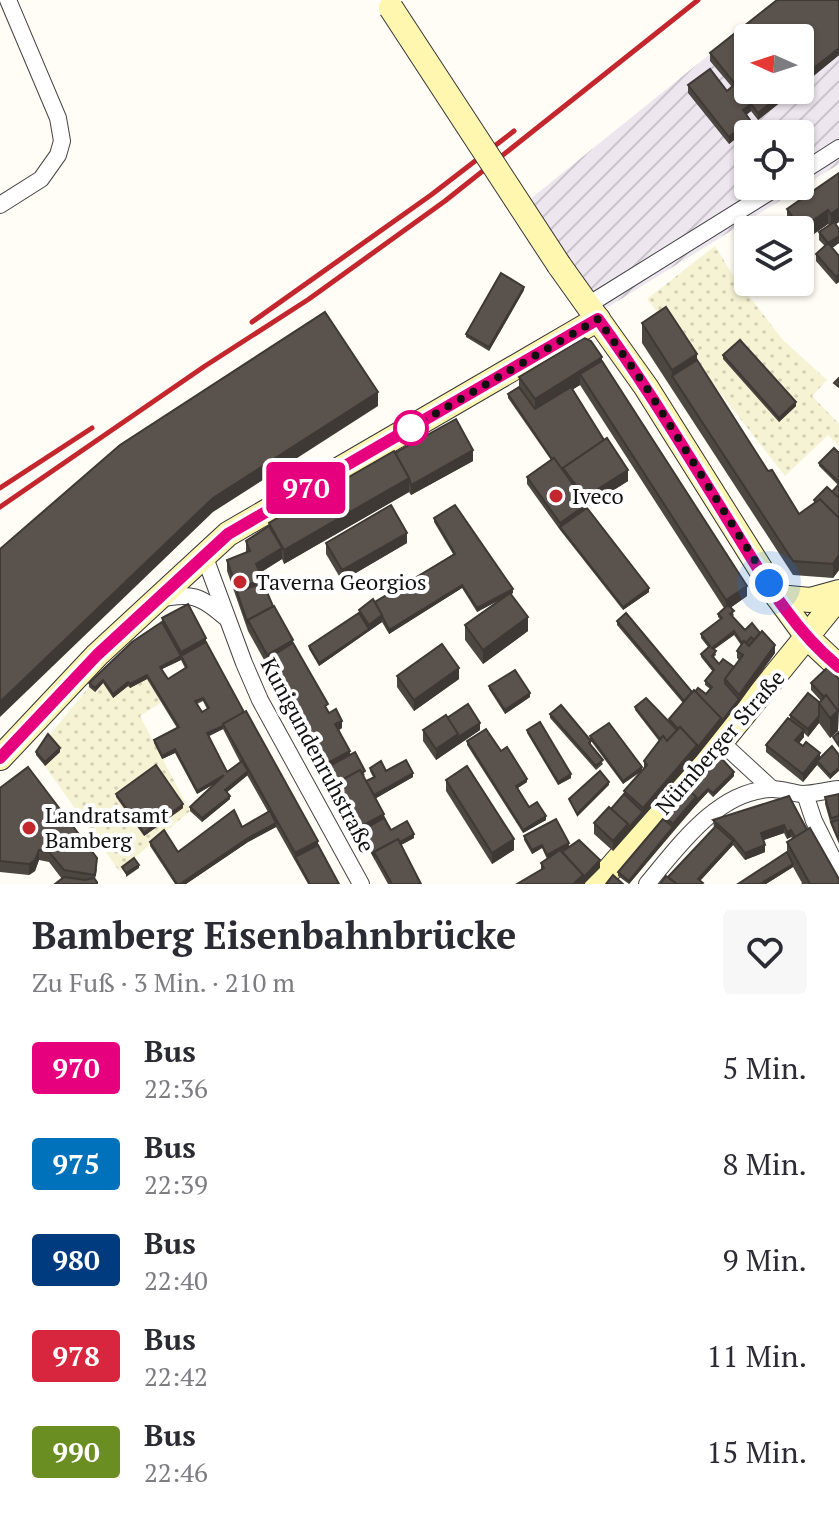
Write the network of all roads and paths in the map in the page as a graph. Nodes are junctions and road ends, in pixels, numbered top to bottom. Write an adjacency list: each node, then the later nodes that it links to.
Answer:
1 (8, 0): 6 (street)
2 (388, 4): 7 (street, bridge)
3 (839, 148): 4 (street)
4 (814, 164)
5 (758, 200): 7 (street)
6 (0, 205)
7 (593, 312): 8 (street); 10 (street)
8 (204, 555): 11 (street); 12 (street, Kunigundenruhstraße)
9 (839, 595): 10 (street, Nürnberger Straße); 13 (street, Nürnberger Straße)
10 (778, 597): 13 (street)
11 (156, 600): 12 (street); 16 (street)
12 (226, 618): 21 (street, Kunigundenruhstraße)
13 (808, 638): 14 (street); 15 (street, Nürnberger Straße)
14 (839, 667)
15 (721, 742): 17 (street); 22 (street, Nürnberger Straße)
16 (0, 758)
17 (772, 789): 19 (street); 23 (street)
18 (839, 789): 19 (street)
19 (805, 794): 20 (street)
20 (839, 871)
21 (361, 884)
22 (597, 884)
23 (647, 884)

